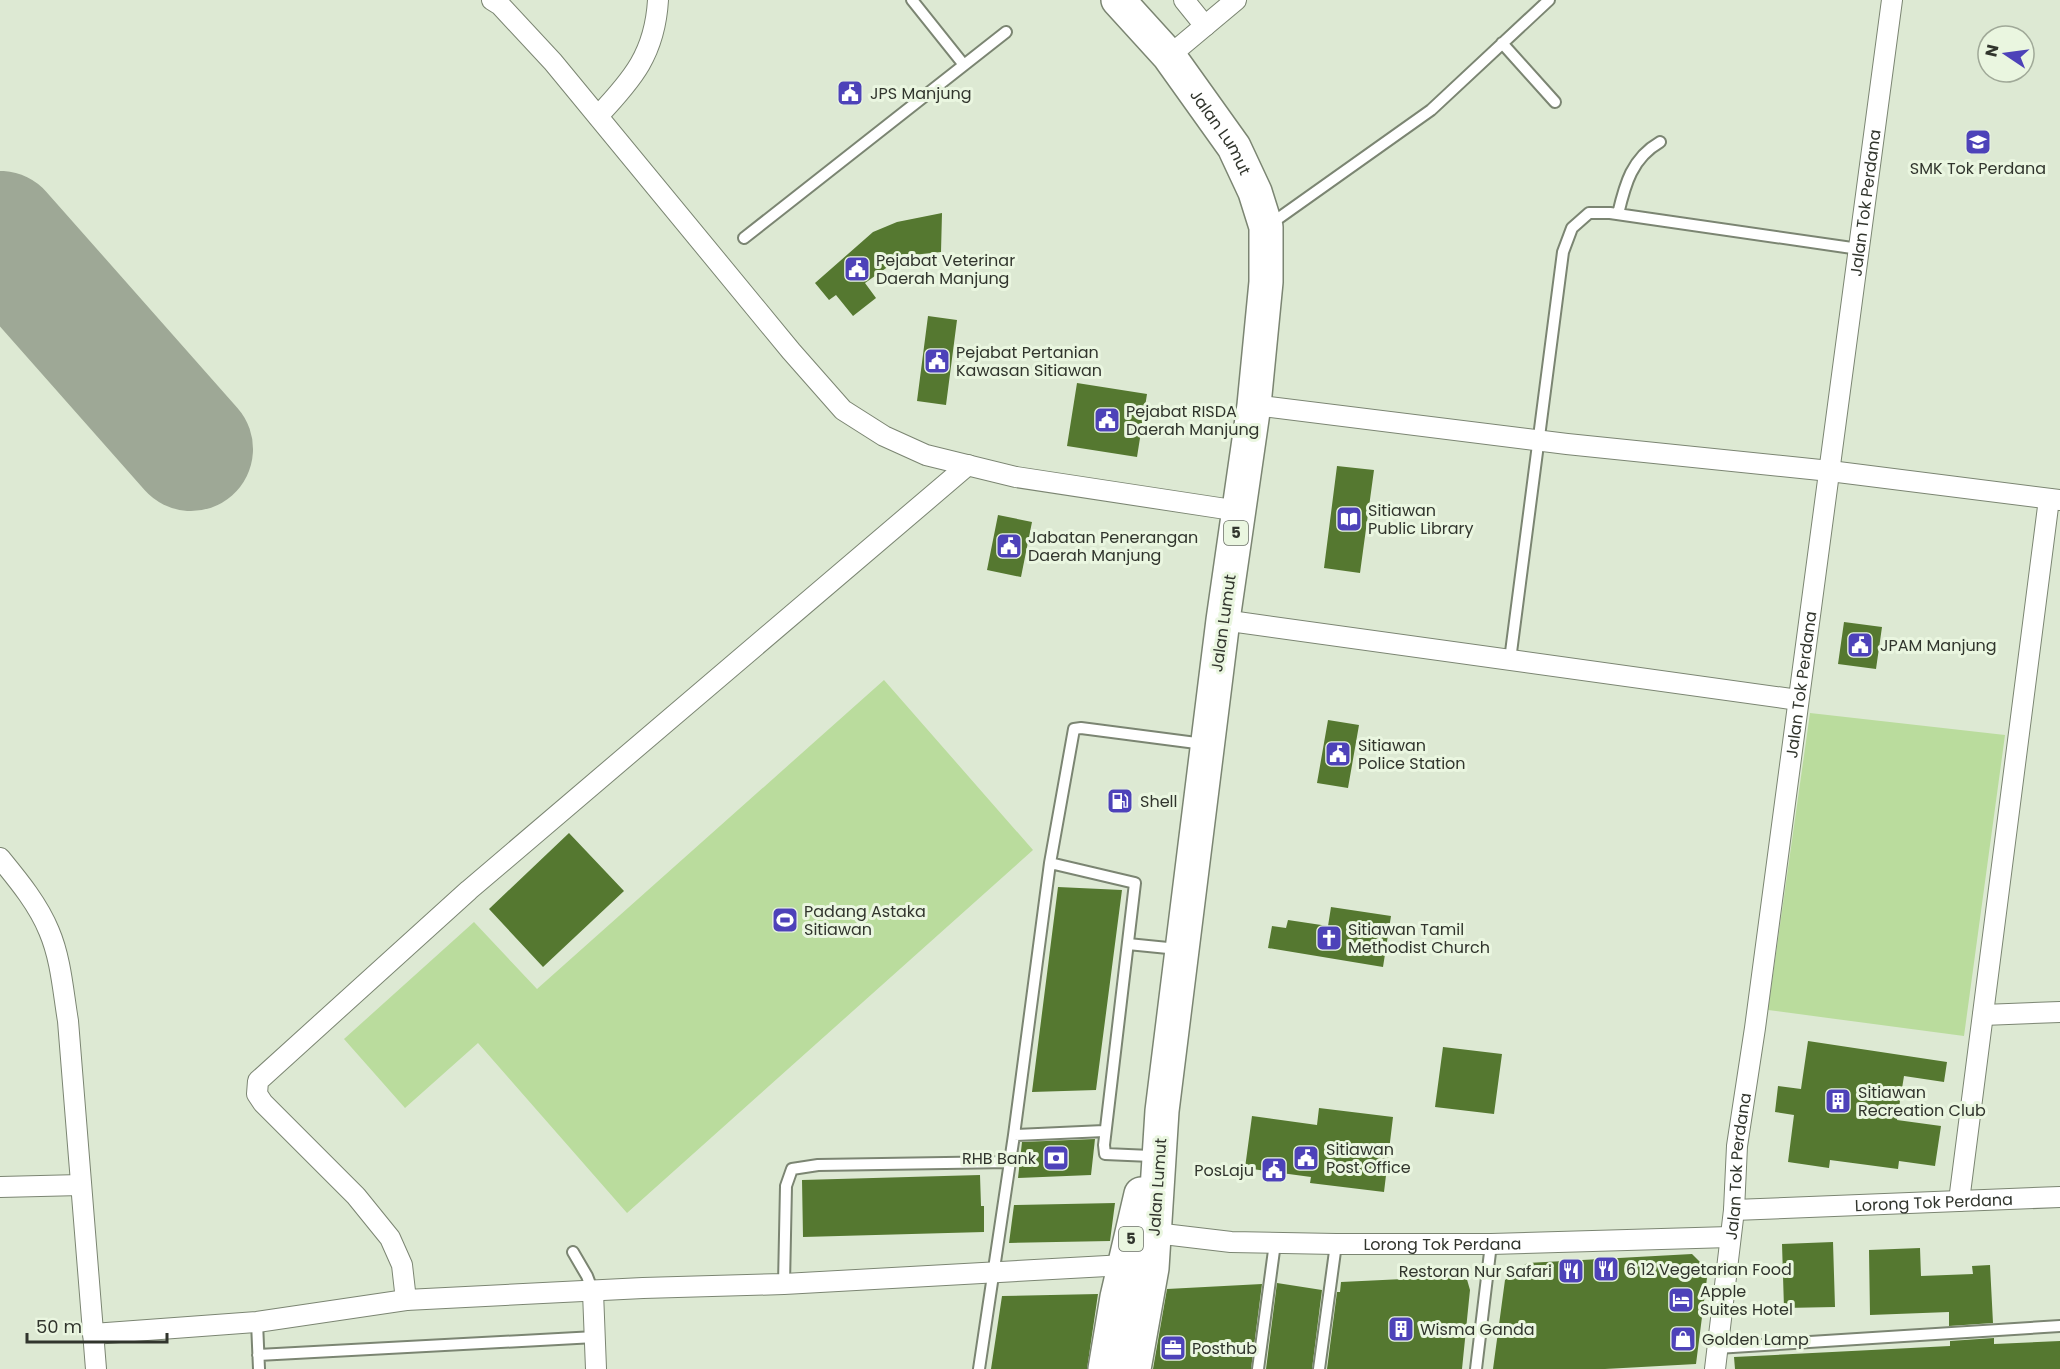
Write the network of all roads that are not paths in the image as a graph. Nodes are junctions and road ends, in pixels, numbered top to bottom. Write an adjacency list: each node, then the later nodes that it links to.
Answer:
1 (492, 0): 15 (street)
2 (658, 0): 15 (street)
3 (912, 0): 13 (lane)
4 (1118, 0): 12 (highway, Jalan Lumut / 5)
5 (1184, 0): 9 (street)
6 (1236, 0): 9 (street)
7 (1549, 0): 11 (lane)
8 (1892, 0): 20 (street, Jalan Tok Perdana)
9 (1204, 26): 12 (street)
10 (1006, 32): 13 (lane)
11 (1502, 43): 14 (lane); 18 (lane)
12 (1169, 56): 18 (highway, Jalan Lumut / 5)
13 (964, 65): 19 (lane)
14 (1555, 102)
15 (598, 116): 23 (street)
16 (1660, 142): 17 (lane)
17 (1618, 214): 20 (lane); 22 (lane)
18 (1266, 227): 21 (highway, Jalan Lumut / 5)
19 (744, 238)
20 (1859, 249): 24 (street, Jalan Tok Perdana)
21 (1254, 405): 22 (street); 26 (highway, Jalan Lumut / 5)
22 (1539, 440): 24 (street); 28 (lane)
23 (968, 465): 26 (street); 57 (street)
24 (1830, 471): 25 (street); 29 (street, Jalan Tok Perdana)
25 (2055, 500): 36 (street)
26 (1239, 511): 27 (highway, Jalan Lumut / 5)
27 (1223, 620): 28 (street); 30 (highway, Jalan Lumut / 5)
28 (1510, 660): 29 (street)
29 (1798, 700): 46 (street, Jalan Tok Perdana)
30 (1208, 744): 32 (lane); 34 (highway, Jalan Lumut / 5)
31 (0, 858): 42 (street)
32 (1050, 863): 33 (lane); 39 (lane)
33 (1128, 944): 34 (lane); 38 (lane)
34 (1182, 950): 37 (highway, Jalan Lumut / 5)
35 (2060, 1012): 36 (street)
36 (1983, 1015): 45 (street)
37 (1162, 1111): 40 (highway, Jalan Lumut / 5); 47 (highway, Jalan Lumut / 5)
38 (1104, 1131): 39 (lane); 40 (lane)
39 (1014, 1135): 41 (lane)
40 (1151, 1156): 53 (highway, Jalan Lumut / 5)
41 (1009, 1162): 54 (lane); 55 (lane)
42 (81, 1185): 43 (street); 60 (street)
43 (0, 1187)
44 (2060, 1197): 45 (street, Lorong Tok Perdana)
45 (1959, 1201): 46 (street, Lorong Tok Perdana)
46 (1734, 1210): 48 (street, Jalan Tok Perdana)
47 (1155, 1233): 49 (street, Lorong Tok Perdana); 69 (highway, Jalan Lumut / 5)
48 (1730, 1237): 51 (street, Lorong Tok Perdana); 62 (street, Jalan Tok Perdana)
49 (1275, 1243): 50 (street, Lorong Tok Perdana); 70 (lane)
50 (1336, 1244): 51 (street, Lorong Tok Perdana); 71 (lane)
51 (1491, 1244): 72 (lane)
52 (573, 1252): 56 (lane)
53 (1125, 1265): 54 (street); 68 (highway, Jalan Lumut / 5)
54 (993, 1272): 55 (street); 67 (lane)
55 (784, 1284): 56 (street)
56 (593, 1292): 57 (street); 61 (street)
57 (406, 1300): 58 (street)
58 (257, 1322): 60 (street); 63 (lane)
59 (2060, 1326): 62 (lane)
60 (93, 1334): 64 (street)
61 (595, 1337): 63 (lane); 66 (street)
62 (1717, 1348): 73 (street, Jalan Tok Perdana)
63 (258, 1355): 65 (lane)
64 (96, 1369)
65 (259, 1369)
66 (596, 1369)
67 (979, 1369)
68 (1105, 1369)
69 (1134, 1369)
70 (1258, 1369)
71 (1319, 1369)
72 (1476, 1369)
73 (1714, 1369)

